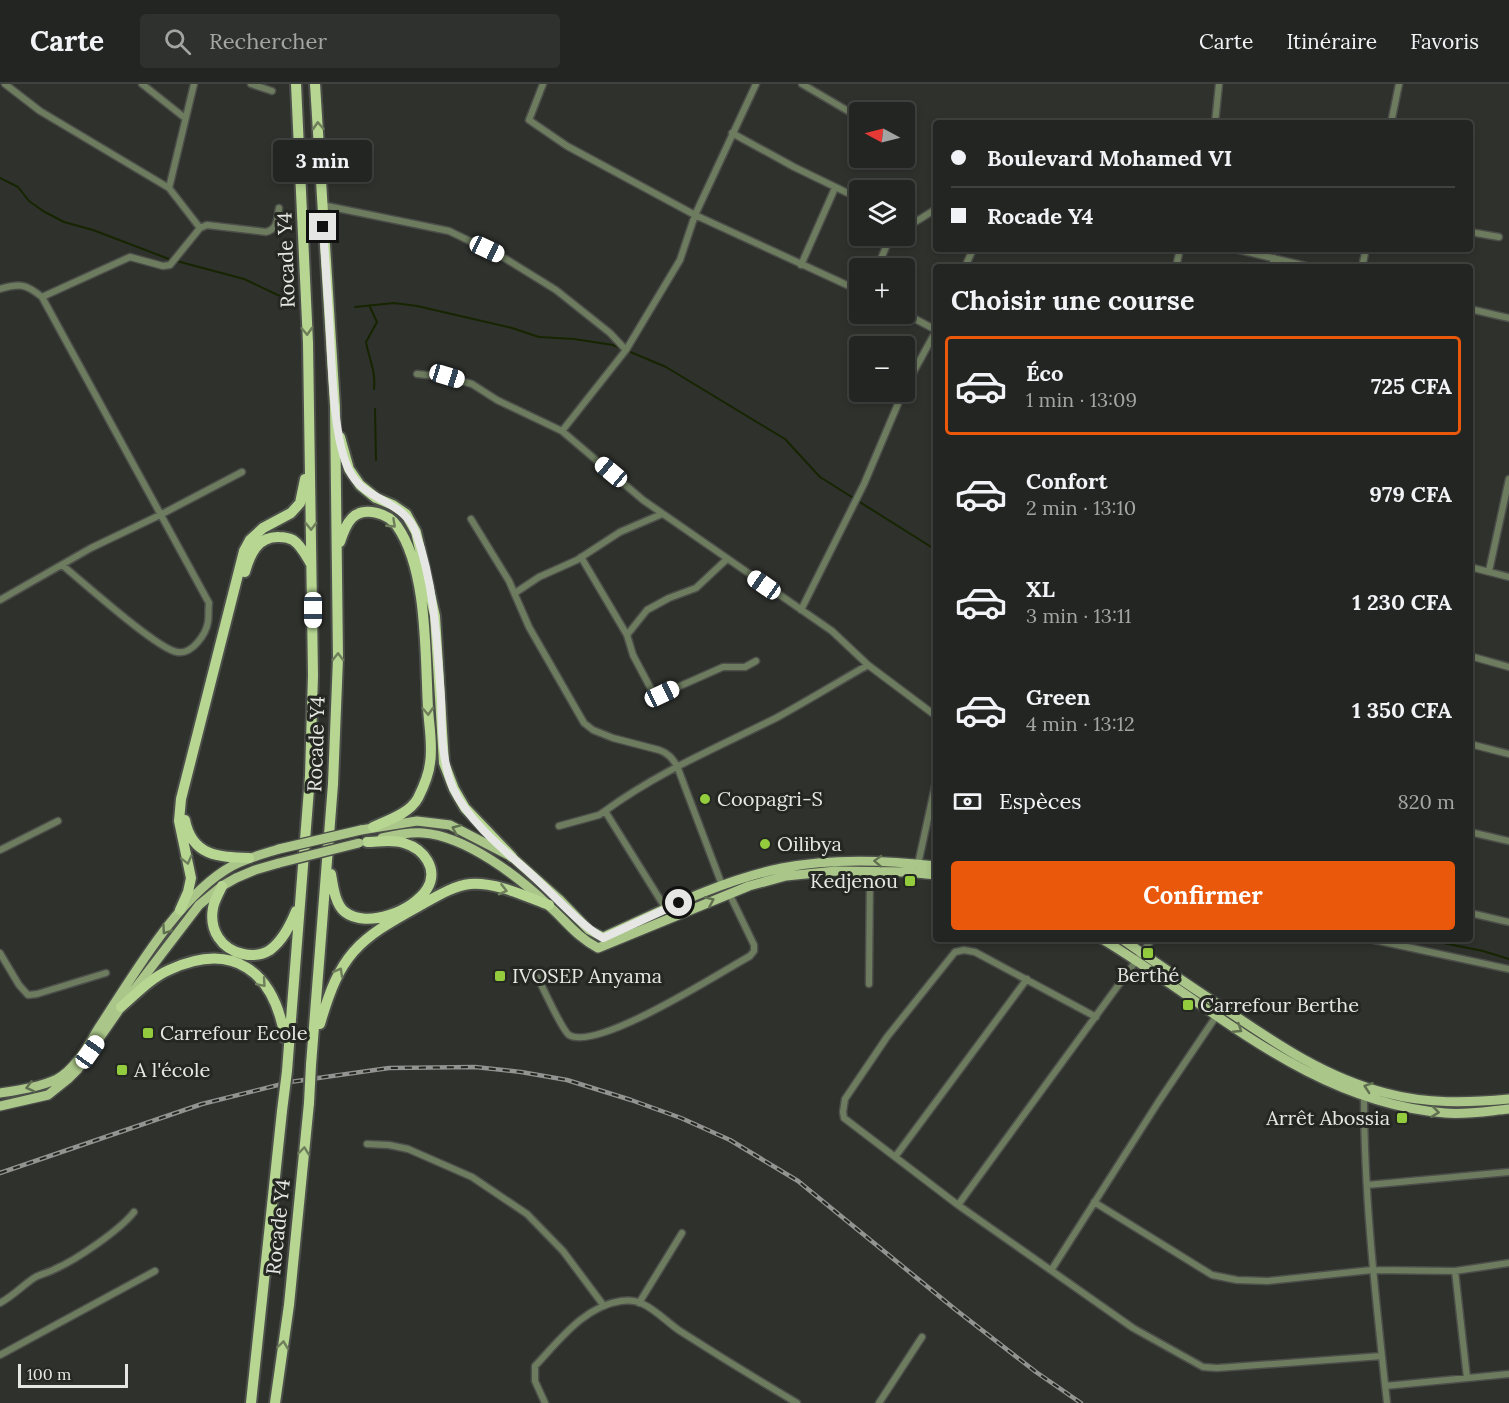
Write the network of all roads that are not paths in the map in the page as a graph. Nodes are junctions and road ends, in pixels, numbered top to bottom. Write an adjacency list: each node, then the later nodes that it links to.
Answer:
1 (5, 84): 18 (street)
2 (142, 84): 14 (street)
3 (194, 84): 14 (street)
4 (251, 84): 12 (street)
5 (296, 84): 47 (highway, Rocade Y4, one-way to 47)
6 (315, 84): 21 (highway, Rocade Y4, one-way to 6)
7 (543, 84): 24 (street)
8 (756, 84): 17 (street)
9 (802, 84): 13 (street)
10 (1219, 84): 15 (street)
11 (1399, 84): 16 (street)
12 (272, 91)
13 (849, 112)
14 (185, 118): 18 (street)
15 (1215, 120)
16 (1391, 120)
17 (732, 133): 19 (street); 24 (street)
18 (169, 188): 26 (street)
19 (835, 188): 20 (street); 33 (street)
20 (849, 194)
21 (322, 204): 42 (street); 46 (highway, Rocade Y4)
22 (279, 208): 26 (street)
23 (933, 211): 25 (street)
24 (695, 215): 33 (street); 42 (street)
25 (915, 222)
26 (200, 228): 36 (street)
27 (1473, 233): 28 (street)
28 (1499, 237)
29 (1248, 252): 30 (street)
30 (1274, 258): 31 (street); 32 (street)
31 (1273, 264)
32 (1298, 264)
33 (801, 265): 34 (street)
34 (849, 286)
35 (0, 289): 36 (street)
36 (42, 297): 52 (street)
37 (1473, 310): 38 (street)
38 (1509, 318)
39 (915, 319): 40 (street)
40 (933, 329)
41 (933, 337): 43 (street)
42 (626, 351): 48 (street)
43 (915, 370)
44 (417, 374): 48 (street)
45 (899, 402): 64 (street)
46 (335, 406): 54 (highway, Rocade Y4); 83 (highway)
47 (309, 419): 58 (highway, Rocade Y4, one-way to 58); 96 (highway, one-way to 96)
48 (562, 430): 51 (street)
49 (242, 472): 52 (street)
50 (1509, 479): 60 (street)
51 (662, 514): 55 (street); 56 (street)
52 (160, 515): 57 (street); 57 (street)
53 (471, 519): 62 (street)
54 (337, 548): 78 (highway, one-way to 78); 85 (highway, Rocade Y4, one-way to 54)
55 (581, 557): 62 (street); 65 (street)
56 (728, 559): 64 (street); 65 (street)
57 (62, 566): 63 (street)
58 (312, 567): 84 (highway); 93 (highway, Rocade Y4)
59 (1473, 568): 60 (street)
60 (1489, 571): 61 (street)
61 (1509, 577)
62 (515, 593): 73 (street)
63 (0, 600)
64 (801, 610): 68 (street)
65 (627, 635): 67 (street)
66 (1473, 657): 69 (street)
67 (756, 661)
68 (868, 665): 70 (street); 73 (street)
69 (1509, 667)
70 (933, 714)
71 (1473, 745): 72 (street)
72 (1509, 754)
73 (677, 766): 75 (street); 90 (street)
74 (933, 796): 86 (street)
75 (605, 811): 77 (street); 95 (street)
76 (58, 821): 82 (street)
77 (559, 826)
78 (373, 827): 83 (main road, one-way to 78); 84 (main road, bridge)
79 (1473, 833): 80 (street)
80 (1509, 841)
81 (363, 843): 85 (highway); 91 (main road, bridge); 94 (main road)
82 (0, 850)
83 (512, 857): 95 (main road)
84 (249, 858): 96 (main road)
85 (328, 862): 113 (highway, Rocade Y4)
86 (918, 864): 87 (main road); 90 (main road, one-way to 90)
87 (933, 866)
88 (870, 871): 89 (main road); 92 (main road); 109 (street)
89 (933, 875)
90 (722, 885): 95 (main road)
91 (222, 886): 93 (highway); 110 (main road)
92 (729, 893): 94 (main road, one-way to 92); 107 (street)
93 (300, 903): 114 (highway, Rocade Y4)
94 (549, 905): 113 (highway, one-way to 94)
95 (666, 909)
96 (180, 910): 115 (main road, one-way to 115)
97 (1473, 914): 98 (street)
98 (1509, 922)
99 (1108, 942): 104 (main road)
100 (1125, 942): 104 (main road)
101 (1150, 942): 104 (street)
102 (1384, 942): 105 (street)
103 (0, 953): 106 (street)
104 (1139, 957): 111 (main road); 112 (street); 117 (main road, one-way to 104)
105 (1509, 969)
106 (106, 973)
107 (537, 978)
108 (1027, 980): 112 (street); 121 (street); 121 (street)
109 (870, 984)
110 (121, 1007): 114 (highway, one-way to 114); 118 (main road)
111 (1217, 1015): 116 (main road, one-way to 116); 124 (street)
112 (1096, 1017): 125 (street)
113 (314, 1047): 143 (highway, Rocade Y4, one-way to 113, bridge)
114 (288, 1054): 142 (highway, Rocade Y4, bridge)
115 (0, 1093)
116 (1364, 1096): 119 (main road, one-way to 119); 123 (street)
117 (1509, 1099)
118 (0, 1106)
119 (1509, 1109)
120 (367, 1144): 135 (street)
121 (895, 1157): 125 (street)
122 (1509, 1172): 123 (street)
123 (1367, 1185): 130 (street)
124 (1094, 1202): 129 (street); 130 (street)
125 (958, 1205): 129 (street)
126 (134, 1212): 133 (street)
127 (682, 1233): 134 (street)
128 (1509, 1263): 132 (street)
129 (1052, 1269): 138 (street)
130 (1372, 1270): 132 (street); 138 (street)
131 (155, 1271): 137 (street)
132 (1455, 1271): 140 (street)
133 (0, 1303)
134 (639, 1303): 135 (street); 145 (street)
135 (604, 1306): 144 (street)
136 (922, 1337): 146 (street)
137 (0, 1355)
138 (1382, 1356): 141 (street)
139 (1509, 1374): 140 (street)
140 (1467, 1378): 141 (street)
141 (1385, 1386): 147 (street)
142 (251, 1403)
143 (275, 1403)
144 (545, 1403)
145 (797, 1403)
146 (879, 1403)
147 (1387, 1403)

